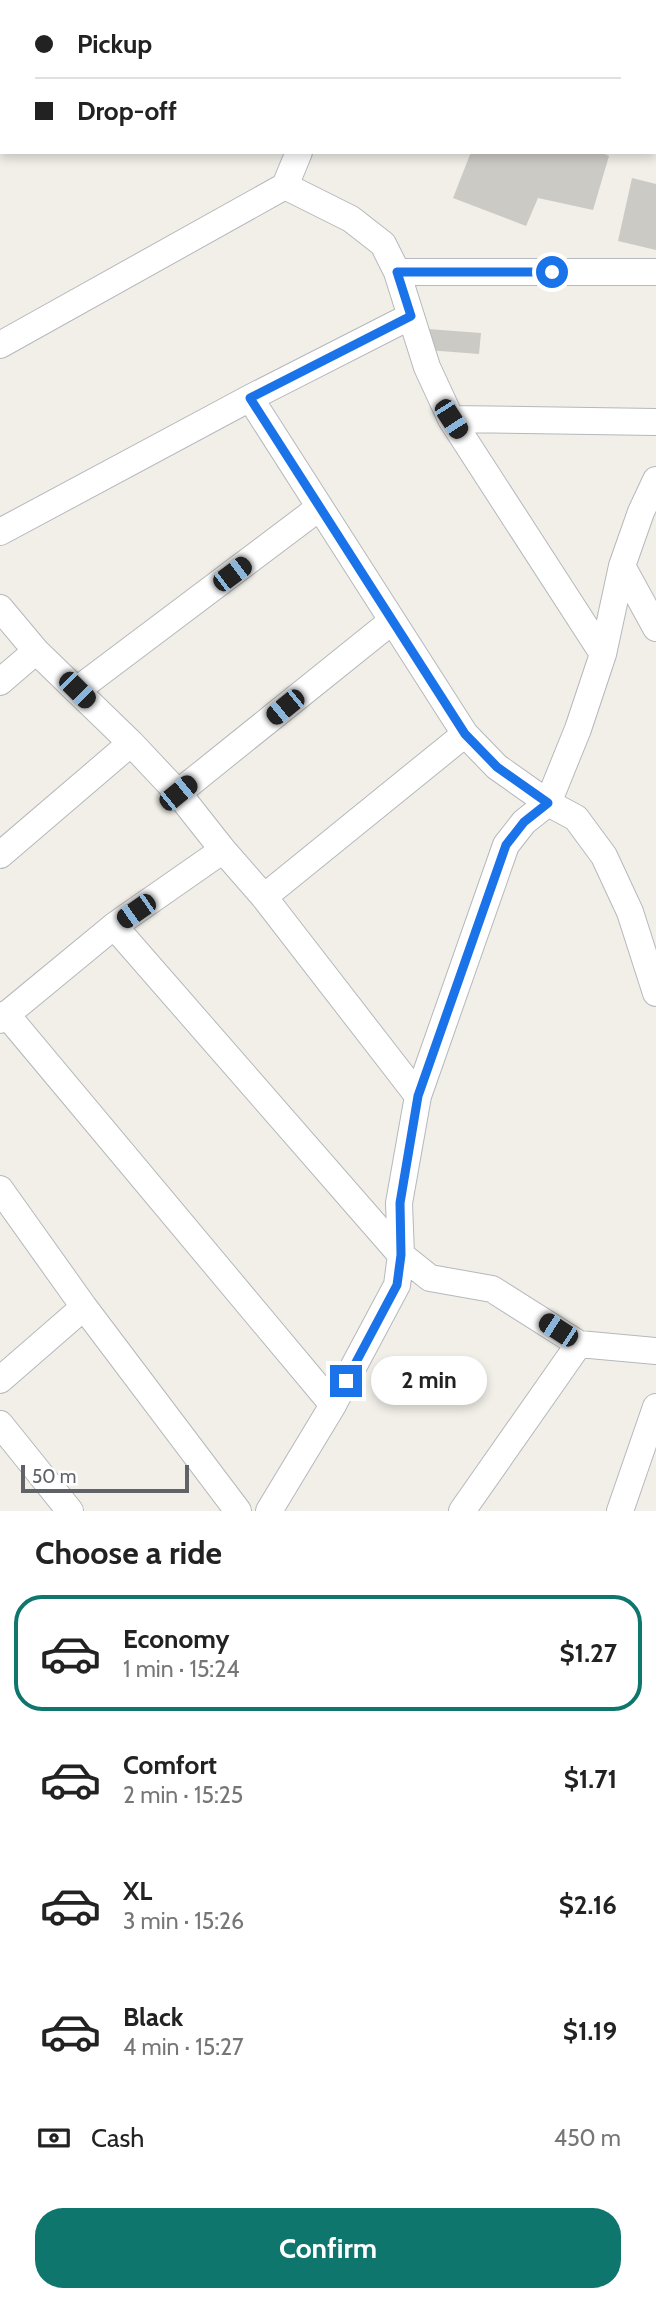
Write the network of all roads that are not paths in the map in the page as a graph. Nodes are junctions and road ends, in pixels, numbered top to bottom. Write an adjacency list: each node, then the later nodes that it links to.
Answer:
1 (298, 154): 2 (street)
2 (285, 187): 3 (street); 6 (street)
3 (397, 272): 4 (street); 5 (street)
4 (656, 272)
5 (411, 316): 7 (street); 8 (street)
6 (0, 345)
7 (250, 398): 11 (street); 12 (street)
8 (451, 419): 9 (street); 18 (street)
9 (656, 422)
10 (656, 480): 13 (street)
11 (320, 507): 15 (street); 20 (street)
12 (0, 532)
13 (622, 566): 16 (street); 18 (street)
14 (0, 608): 17 (street)
15 (392, 621): 21 (street); 23 (street)
16 (656, 628)
17 (36, 651): 19 (street); 20 (street)
18 (603, 654): 24 (street)
19 (0, 682)
20 (77, 690): 22 (street)
21 (465, 734): 24 (street); 27 (street)
22 (131, 743): 23 (street); 26 (street)
23 (178, 793): 25 (street)
24 (548, 803): 29 (street); 31 (street)
25 (223, 850): 27 (street); 28 (street)
26 (0, 855)
27 (264, 897): 31 (street)
28 (114, 926): 30 (street); 33 (street)
29 (656, 993)
30 (3, 1017): 38 (street)
31 (418, 1096): 33 (street)
32 (0, 1189): 34 (street)
33 (401, 1255): 35 (street); 38 (street)
34 (84, 1307): 37 (street); 42 (street)
35 (579, 1344): 36 (street); 44 (street)
36 (656, 1351)
37 (0, 1380)
38 (333, 1405): 43 (street)
39 (656, 1407): 45 (street)
40 (0, 1424): 41 (street)
41 (70, 1511)
42 (239, 1511)
43 (269, 1511)
44 (462, 1511)
45 (620, 1511)

